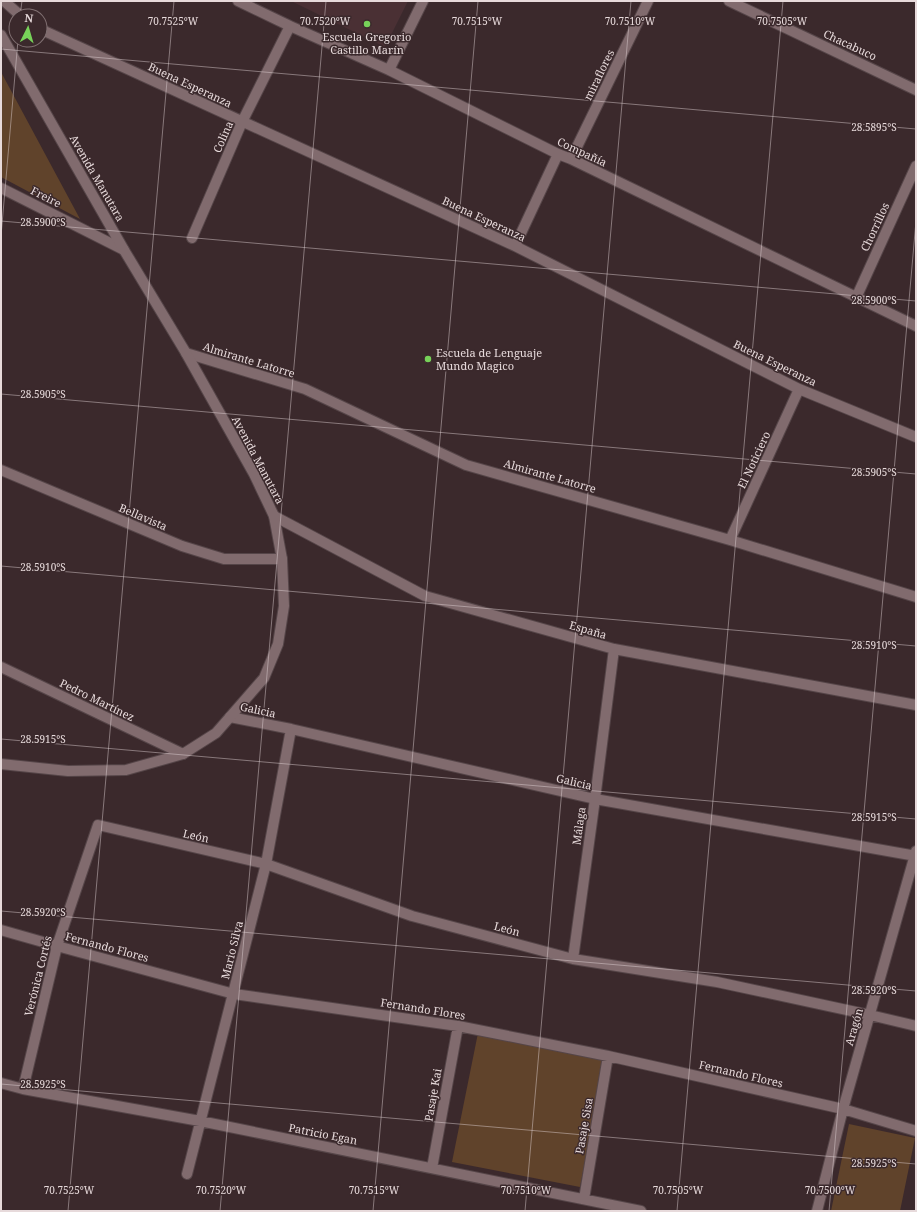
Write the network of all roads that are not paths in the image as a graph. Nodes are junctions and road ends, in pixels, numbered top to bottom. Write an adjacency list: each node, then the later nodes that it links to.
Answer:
1 (4, 1): 6 (street)
2 (238, 1): 7 (street, Compañía)
3 (423, 1): 10 (street)
4 (648, 1): 14 (street, miraflores)
5 (729, 1): 11 (street, Chacabuco)
6 (12, 8)
7 (290, 26): 10 (street, Compañía); 12 (street, Colina)
8 (48, 33): 12 (street, Buena Esperanza)
9 (1, 35): 19 (street, Avenida Manutara)
10 (389, 70): 13 (street, Compañía)
11 (916, 90)
12 (242, 122): 17 (street, Colina); 18 (street, Buena Esperanza)
13 (558, 154): 14 (street, Compañía); 18 (street)
14 (572, 159): 20 (street, Compañía)
15 (916, 166): 20 (street, Chorrillos)
16 (1, 188): 19 (street, Freire)
17 (192, 238)
18 (515, 246): 23 (street, Buena Esperanza)
19 (124, 250): 22 (street, Avenida Manutara)
20 (856, 298): 21 (street, Compañía)
21 (916, 326)
22 (186, 353): 26 (street, Avenida Manutara); 27 (street, Almirante Latorre)
23 (799, 389): 24 (street, Buena Esperanza); 27 (street, El Noticiero)
24 (916, 437)
25 (1, 470): 28 (street, Bellavista)
26 (274, 516): 28 (street, Avenida Manutara); 30 (street, España)
27 (730, 540): 29 (street, Almirante Latorre)
28 (282, 559): 33 (street, Avenida Manutara)
29 (916, 597)
30 (614, 649): 32 (street, España); 37 (street, Málaga)
31 (1, 667): 35 (street, Pedro Martínez)
32 (916, 705)
33 (230, 716): 34 (street, Galicia); 35 (street, Avenida Manutara)
34 (291, 729): 37 (street, Galicia); 40 (street, Mario Silva)
35 (183, 754): 36 (street, Avenida Manutara)
36 (1, 764)
37 (595, 799): 39 (street, Galicia); 43 (street, Málaga)
38 (98, 825): 40 (street, León); 42 (street, Verónica Cortés)
39 (916, 854): 45 (street, Aragón)
40 (266, 864): 43 (street, León); 44 (street, Mario Silva)
41 (1, 930): 42 (street, Fernando Flores)
42 (57, 946): 44 (street, Fernando Flores); 50 (street, Verónica Cortés)
43 (572, 959): 45 (street, León)
44 (234, 994): 46 (street, Fernando Flores); 52 (street, Mario Silva)
45 (870, 1015): 47 (street, León); 51 (street, Aragón)
46 (458, 1026): 48 (street, Fernando Flores); 54 (street, Pasaje Kai)
47 (916, 1026)
48 (608, 1056): 51 (street, Fernando Flores); 56 (street, Pasaje Sisa)
49 (1, 1083): 50 (street, Patricio Egan)
50 (23, 1089): 52 (street, Patricio Egan)
51 (843, 1109): 53 (street, Fernando Flores); 58 (street, Aragón)
52 (200, 1121): 54 (street, Patricio Egan); 55 (street, Mario Silva)
53 (916, 1131)
54 (432, 1168): 56 (street, Patricio Egan)
55 (187, 1174)
56 (584, 1199): 57 (street, Patricio Egan)
57 (641, 1211)
58 (816, 1211)

